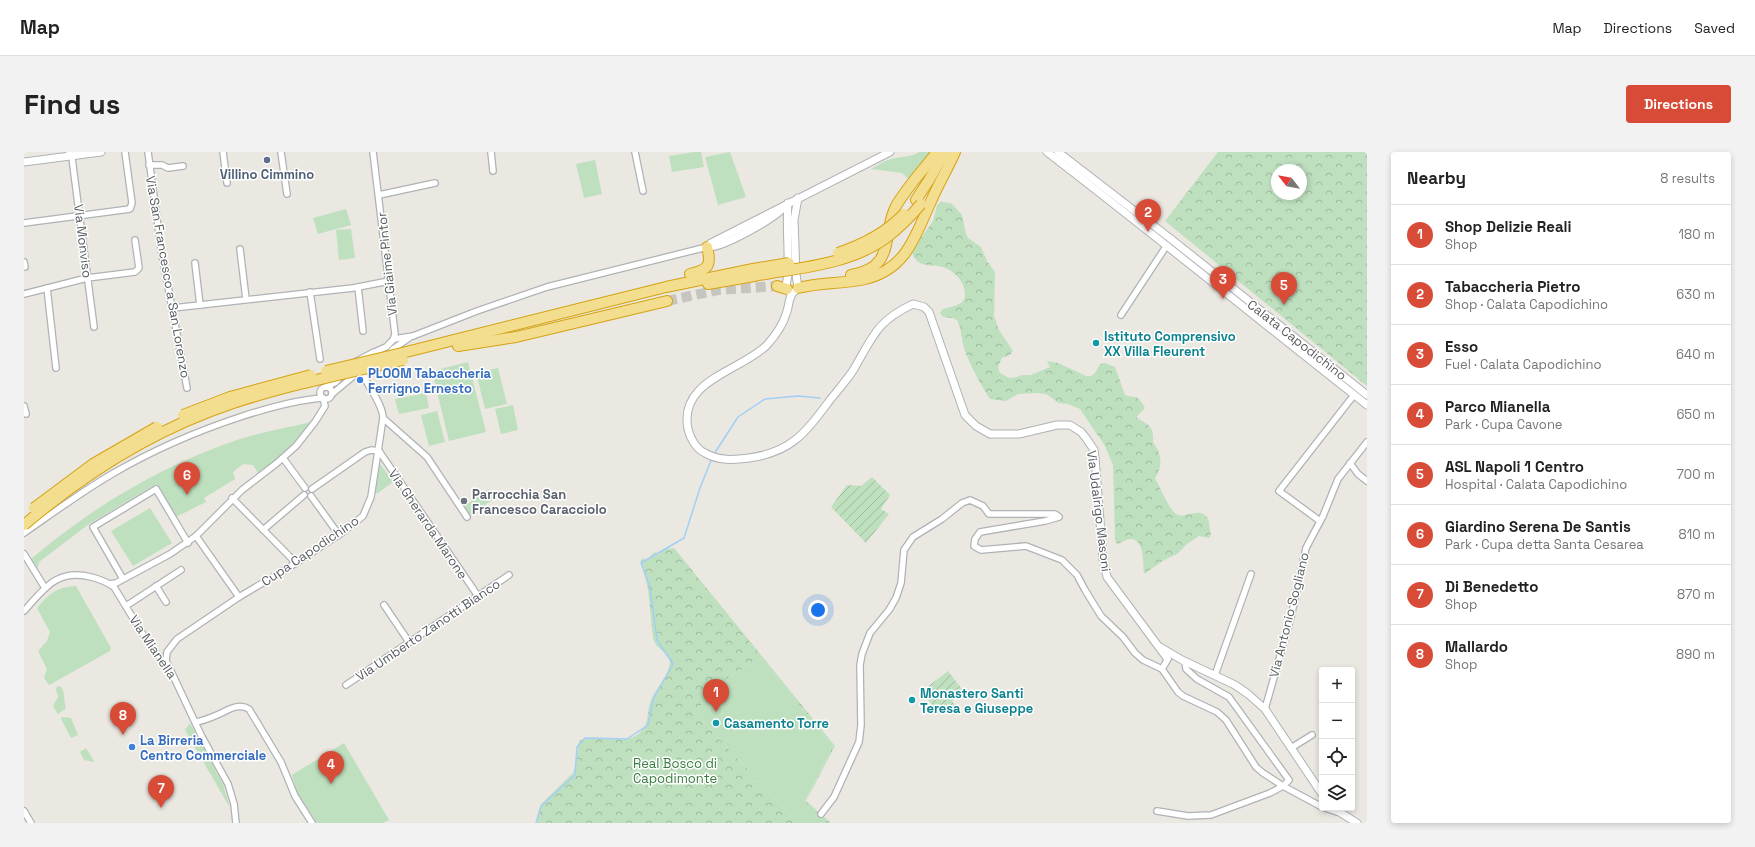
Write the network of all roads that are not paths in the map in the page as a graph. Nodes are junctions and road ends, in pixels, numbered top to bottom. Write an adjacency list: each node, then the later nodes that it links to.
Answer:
1 (100, 152): 15 (street)
2 (125, 152): 27 (street)
3 (148, 152): 17 (street, Via San Francesco a San Lorenzo)
4 (223, 152): 20 (street)
5 (281, 152): 23 (street)
6 (373, 152): 24 (street, Via Giaime Pintor)
7 (491, 152): 19 (street)
8 (635, 152): 22 (street)
9 (890, 152): 25 (street)
10 (937, 152): 41 (highway, bridge)
11 (945, 152): 37 (highway, bridge)
12 (954, 152): 37 (highway, bridge); 41 (highway)
13 (1047, 152): 33 (street, Calata Capodichino)
14 (1058, 152): 33 (street, Calata Capodichino)
15 (70, 154): 16 (street); 27 (street, Via Monviso)
16 (24, 162)
17 (149, 165): 18 (street, Via San Francesco a San Lorenzo); 48 (street, Via San Francesco a San Lorenzo)
18 (183, 166)
19 (493, 170)
20 (226, 183)
21 (435, 183): 24 (street, Via Giaime Pintor)
22 (643, 191)
23 (288, 194)
24 (379, 194): 39 (street, Via Giaime Pintor)
25 (798, 198): 26 (street); 30 (street, Via Udalrigo Masoni)
26 (788, 202): 28 (street); 29 (street, Via Udalrigo Masoni); 30 (street, Via Udalrigo Masoni); 34 (street)
27 (80, 216): 31 (street); 38 (street, Via Monviso)
28 (776, 216): 29 (street); 34 (street)
29 (786, 220): 41 (street, Via Udalrigo Masoni)
30 (794, 220): 41 (street, Via Udalrigo Masoni)
31 (24, 224)
32 (135, 240): 38 (street)
33 (1169, 242): 49 (street); 66 (street, Calata Capodichino); 67 (street, Calata Capodichino)
34 (707, 247): 52 (street); 54 (highway)
35 (240, 249): 45 (street)
36 (196, 263): 47 (street)
37 (753, 272): 54 (highway)
38 (87, 278): 42 (street); 50 (street, Via Monviso)
39 (389, 281): 40 (street); 53 (street, Via Giaime Pintor)
40 (358, 287): 43 (street); 51 (street)
41 (793, 287): 109 (street, Via Udalrigo Masoni)
42 (47, 288): 44 (street); 59 (street)
43 (310, 292): 45 (street); 58 (street)
44 (24, 294)
45 (246, 299): 47 (street)
46 (668, 301): 54 (highway)
47 (200, 305): 48 (street)
48 (173, 308): 63 (street, Via San Francesco a San Lorenzo)
49 (1121, 315)
50 (94, 327)
51 (363, 331)
52 (413, 336): 53 (street); 56 (street)
53 (395, 338): 55 (street); 56 (street, Via Giaime Pintor)
54 (457, 342): 56 (highway)
55 (375, 352): 57 (street); 60 (street); 62 (street)
56 (401, 353): 57 (street); 84 (highway, bridge); 87 (highway, bridge)
57 (386, 358): 60 (street)
58 (320, 359)
59 (56, 368)
60 (374, 368): 61 (street)
61 (364, 370): 65 (street); 73 (street, Cupa Capodichino)
62 (326, 387): 64 (street); 65 (street)
63 (187, 388)
64 (320, 391): 68 (street); 69 (street)
65 (332, 394): 69 (street)
66 (1354, 395): 70 (street, Calata Capodichino); 86 (street)
67 (1367, 395)
68 (309, 398): 69 (street); 89 (street)
69 (322, 398): 76 (street)
70 (1367, 405)
71 (24, 406): 72 (street)
72 (26, 414)
73 (383, 418): 75 (street, Cupa Capodichino); 85 (street)
74 (1367, 442): 77 (street, Via Antonio Sogliano)
75 (378, 451): 80 (street); 90 (street, Cupa Capodichino); 102 (street, Via Gherarda Marone)
76 (283, 458): 79 (street); 83 (street)
77 (1350, 463): 78 (street); 86 (street, Via Antonio Sogliano)
78 (1367, 481)
79 (305, 488): 80 (street); 81 (street)
80 (312, 489): 82 (street)
81 (304, 495): 82 (street); 88 (street)
82 (311, 496): 90 (street)
83 (232, 498): 88 (street); 91 (street)
84 (24, 516)
85 (467, 517)
86 (1320, 521): 115 (street, Via Antonio Sogliano)
87 (24, 525)
88 (263, 530): 94 (street)
89 (24, 533)
90 (339, 535): 94 (street, Cupa Capodichino)
91 (196, 536): 92 (street); 103 (street)
92 (188, 543): 98 (street); 98 (street)
93 (24, 554): 101 (street)
94 (296, 563): 103 (street, Cupa Capodichino)
95 (181, 570): 100 (street)
96 (1251, 574): 113 (street)
97 (509, 575): 102 (street, Via Umberto Zanotti Bianco)
98 (124, 579): 99 (street)
99 (110, 584): 101 (street); 105 (street, Via Mianella)
100 (156, 586): 104 (street); 105 (street)
101 (45, 588): 107 (street)
102 (478, 596): 108 (street, Via Umberto Zanotti Bianco)
103 (239, 598): 111 (street, Cupa Capodichino)
104 (166, 602)
105 (126, 606): 111 (street, Via Mianella)
106 (384, 606): 108 (street)
107 (24, 611)
108 (409, 642): 114 (street, Via Umberto Zanotti Bianco)
109 (1170, 657): 110 (street); 112 (street)
110 (1183, 661): 113 (street); 119 (street)
111 (170, 669): 116 (street, Via Mianella)
112 (1162, 669): 119 (street); 125 (street)
113 (1215, 675): 115 (street)
114 (346, 685)
115 (1265, 709): 118 (street)
116 (196, 722): 128 (street, Via Mianella); 129 (street)
117 (1312, 735): 118 (street)
118 (1292, 748): 120 (street)
119 (1283, 786): 121 (street); 122 (street)
120 (1319, 789)
121 (1319, 805)
122 (1157, 811)
123 (1336, 811): 126 (street)
124 (24, 812): 127 (street)
125 (821, 814)
126 (1348, 821): 130 (street)
127 (31, 823)
128 (236, 823)
129 (312, 823)
130 (1357, 823)

